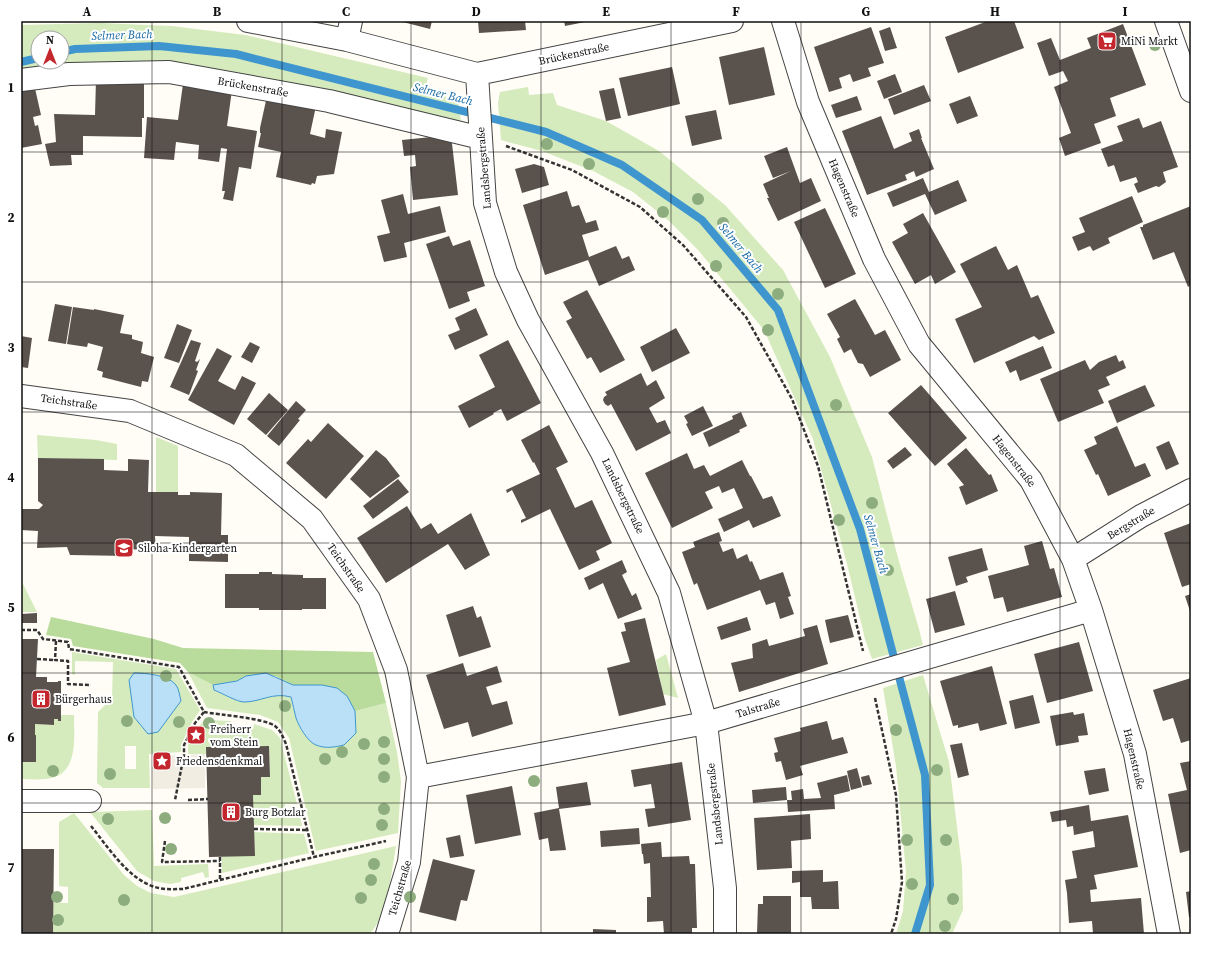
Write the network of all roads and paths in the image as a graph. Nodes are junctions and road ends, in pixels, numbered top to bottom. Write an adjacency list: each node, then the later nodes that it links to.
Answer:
1 (248, 21): 5 (street, Brückenstraße)
2 (732, 21): 7 (street, Brückenstraße)
3 (783, 21): 12 (street, Hagenstraße)
4 (1166, 21): 8 (street)
5 (349, 31): 7 (street, Brückenstraße)
6 (21, 80): 9 (street, Brückenstraße)
7 (477, 83): 9 (street, Landsbergstraße)
8 (1191, 91)
9 (480, 130): 18 (path); 21 (street, Landsbergstraße)
10 (21, 396): 22 (street, Teichstraße)
11 (1191, 490): 12 (street, Bergstraße)
12 (1073, 559): 13 (street, Hagenstraße)
13 (1091, 610): 18 (street, Talstraße); 39 (street, Hagenstraße)
14 (21, 630): 15 (path)
15 (56, 641): 17 (path); 20 (path)
16 (37, 659): 17 (path)
17 (55, 660): 19 (path)
18 (876, 672): 21 (street, Talstraße); 38 (path)
19 (91, 685)
20 (204, 712): 24 (path); 29 (path)
21 (706, 723): 22 (street, Talstraße); 37 (street, Landsbergstraße)
22 (418, 777): 30 (street, Teichstraße)
23 (208, 799): 25 (path)
24 (175, 800)
25 (188, 800)
26 (21, 801): 27 (street)
27 (80, 801): 35 (path)
28 (254, 829): 29 (path)
29 (308, 830): 33 (path)
30 (412, 835): 33 (path); 36 (street, Teichstraße)
31 (165, 841): 34 (path)
32 (220, 857): 34 (path)
33 (314, 857): 35 (path)
34 (220, 861): 35 (path)
35 (220, 880)
36 (387, 934)
37 (725, 934)
38 (891, 934)
39 (1169, 934)

